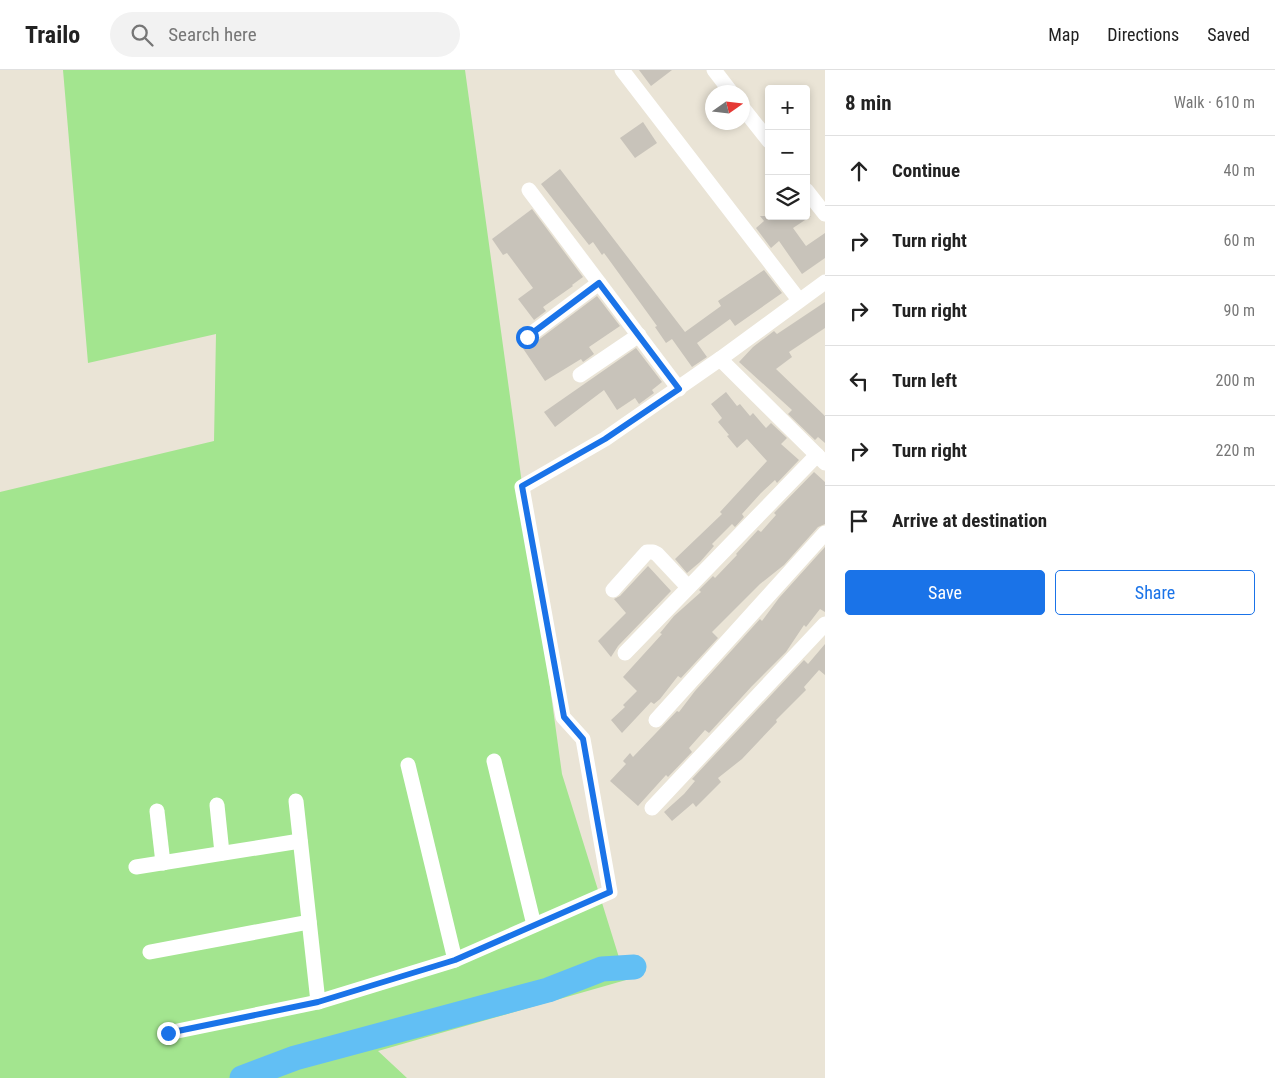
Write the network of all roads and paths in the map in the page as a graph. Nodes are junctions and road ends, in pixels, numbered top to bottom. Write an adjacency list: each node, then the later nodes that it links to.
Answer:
1 (622, 70): 11 (street)
2 (714, 70): 3 (street)
3 (726, 85)
4 (750, 117): 5 (street)
5 (765, 137)
6 (529, 190): 10 (street)
7 (810, 195): 8 (street)
8 (825, 214)
9 (825, 282): 11 (street)
10 (599, 283): 12 (street); 13 (street)
11 (799, 300): 14 (street)
12 (638, 335): 15 (street); 16 (street)
13 (527, 337)
14 (720, 359): 16 (street); 17 (street)
15 (580, 375)
16 (679, 389): 35 (street)
17 (821, 459): 19 (street)
18 (825, 532): 23 (street)
19 (688, 587): 20 (street); 22 (street)
20 (613, 590)
21 (825, 624): 28 (street)
22 (625, 653)
23 (656, 720)
24 (494, 761): 35 (street)
25 (408, 764): 37 (street)
26 (296, 801): 30 (street)
27 (217, 805): 31 (street)
28 (652, 808)
29 (157, 811): 32 (street)
30 (300, 841): 31 (street); 34 (street)
31 (222, 853): 32 (street)
32 (163, 863): 33 (street)
33 (136, 867)
34 (309, 922): 36 (street); 38 (street)
35 (534, 925): 37 (street)
36 (150, 952)
37 (455, 960): 38 (street)
38 (318, 1002): 39 (street)
39 (168, 1033)

